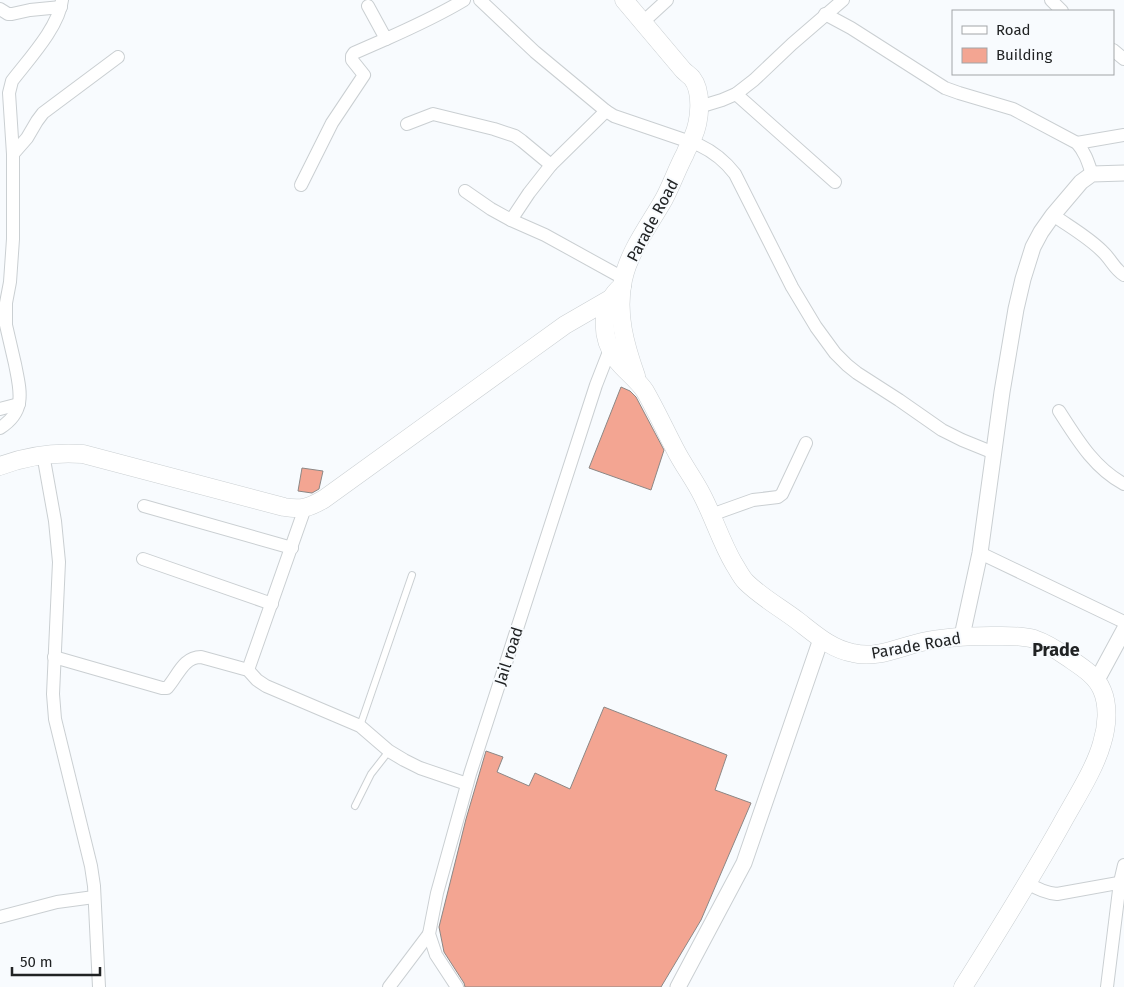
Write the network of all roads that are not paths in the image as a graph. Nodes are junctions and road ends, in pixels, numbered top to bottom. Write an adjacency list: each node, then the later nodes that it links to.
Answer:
1 (464, 0): 13 (street)
2 (480, 0): 20 (street)
3 (624, 0): 12 (main road, Parade Road)
4 (667, 0): 12 (street)
5 (843, 0): 11 (street)
6 (1052, 0): 10 (street)
7 (62, 4): 9 (street); 25 (street)
8 (368, 6): 13 (street)
9 (0, 9)
10 (1061, 10)
11 (826, 14): 18 (street); 23 (street)
12 (643, 22): 17 (main road, Parade Road)
13 (386, 39): 30 (street)
14 (1114, 51): 16 (street)
15 (118, 57): 25 (street)
16 (1124, 59)
17 (683, 70): 19 (main road, Parade Road); 24 (main road, Parade Road)
18 (736, 94): 19 (street); 29 (street)
19 (699, 107): 24 (main road, Parade Road)
20 (606, 111): 24 (street); 26 (street)
21 (407, 124): 26 (street)
22 (1124, 135): 23 (street)
23 (1077, 142): 28 (street)
24 (687, 145): 35 (main road, Parade Road); 44 (street)
25 (13, 154): 39 (street)
26 (551, 165): 33 (street)
27 (1124, 173): 28 (street)
28 (1092, 174): 32 (street)
29 (835, 182)
30 (301, 185)
31 (465, 191): 33 (street)
32 (1053, 215): 34 (street); 44 (street)
33 (511, 220): 35 (street)
34 (1124, 275)
35 (619, 288): 36 (main road, Parade Road); 37 (main road, Parade Road); 49 (main road)
36 (621, 326): 37 (street, Jail road); 38 (main road, Parade Road)
37 (610, 348): 38 (main road); 65 (street, Jail road)
38 (638, 382): 50 (main road, Parade Road)
39 (19, 404): 40 (street); 42 (street)
40 (0, 409)
41 (1059, 411): 47 (street)
42 (0, 428)
43 (806, 443): 50 (street)
44 (994, 453): 52 (street)
45 (43, 454): 46 (main road); 49 (main road); 60 (street)
46 (0, 466)
47 (1124, 484)
48 (144, 506): 51 (street)
49 (305, 508): 51 (street)
50 (711, 514): 59 (main road, Parade Road)
51 (292, 548): 55 (street)
52 (980, 553): 56 (street); 58 (street)
53 (143, 559): 55 (street)
54 (412, 575): 63 (lane)
55 (272, 604): 61 (street)
56 (1124, 622)
57 (1124, 630): 62 (street)
58 (962, 636): 59 (main road, Parade Road); 62 (main road, Parade Road)
59 (821, 639): 76 (street)
60 (54, 657): 61 (street); 70 (street)
61 (248, 670): 63 (street)
62 (1097, 680): 69 (main road)
63 (360, 726): 64 (street)
64 (389, 751): 65 (street); 66 (lane)
65 (467, 784): 72 (street, Jail road)
66 (355, 806)
67 (1124, 865): 68 (street)
68 (1122, 882): 69 (street); 78 (street)
69 (1028, 883): 77 (main road)
70 (94, 897): 71 (street); 73 (street)
71 (0, 916)
72 (430, 934): 74 (street); 75 (street, Jail road)
73 (99, 987)
74 (389, 987)
75 (458, 987)
76 (678, 987)
77 (963, 987)
78 (1106, 987)

